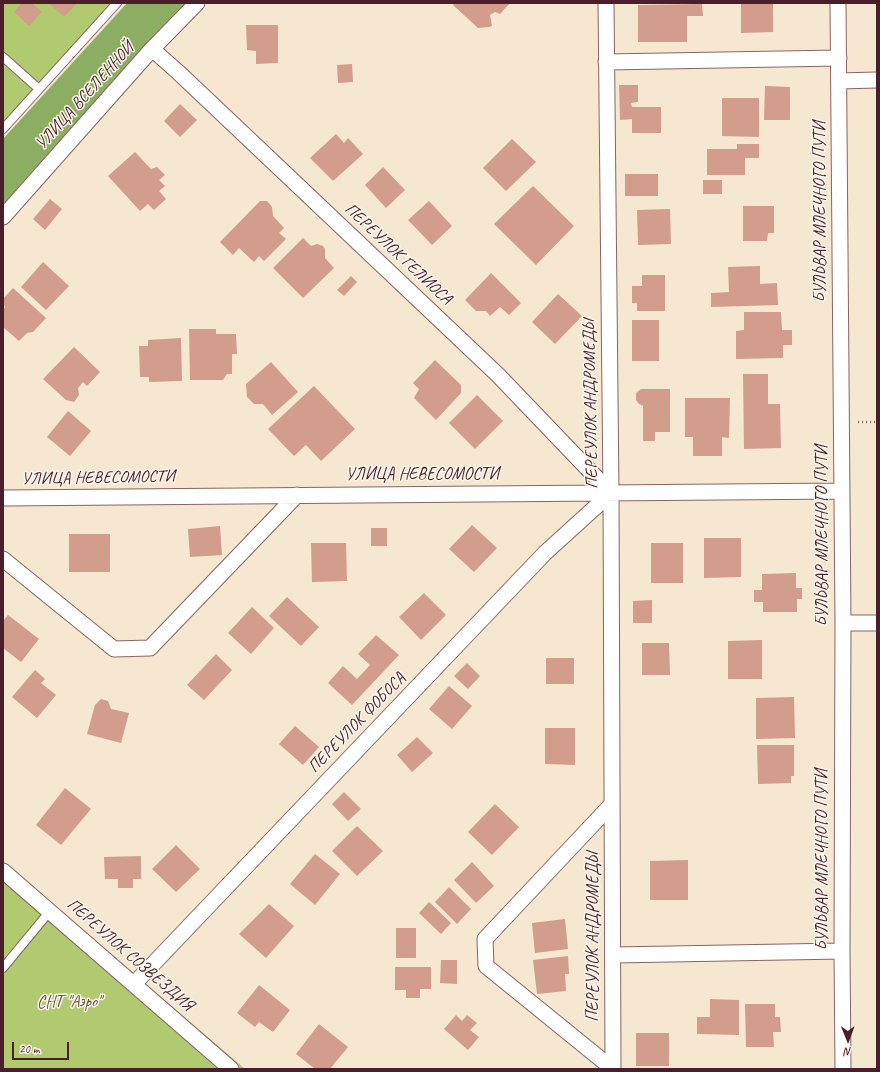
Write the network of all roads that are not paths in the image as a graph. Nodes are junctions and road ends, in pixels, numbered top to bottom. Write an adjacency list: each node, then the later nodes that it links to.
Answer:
1 (116, 3): 11 (lane)
2 (197, 3): 5 (street, УЛИЦА ВСЕЛЕННОЙ)
3 (606, 3): 8 (street, ПЕРЕУЛОК АНДРОМЕДЫ)
4 (838, 3): 7 (street, БУЛЬВАР МЛЕЧНОГО ПУТИ)
5 (152, 49): 13 (street, УЛИЦА ВСЕЛЕННОЙ); 15 (street, ПЕРЕУЛОК ГЕЛИОСА)
6 (3, 57): 11 (lane)
7 (838, 58): 8 (street); 10 (street, БУЛЬВАР МЛЕЧНОГО ПУТИ)
8 (606, 62): 15 (street, ПЕРЕУЛОК АНДРОМЕДЫ)
9 (877, 80): 10 (street)
10 (839, 81): 14 (street, БУЛЬВАР МЛЕЧНОГО ПУТИ)
11 (39, 89): 12 (lane)
12 (3, 129)
13 (3, 217)
14 (842, 491): 15 (street, УЛИЦА НЕВЕСОМОСТИ); 19 (street, БУЛЬВАР МЛЕЧНОГО ПУТИ)
15 (611, 493): 16 (street, УЛИЦА НЕВЕСОМОСТИ); 21 (street, ПЕРЕУЛОК АНДРОМЕДЫ); 27 (street, ПЕРЕУЛОК ФОБОСА)
16 (297, 495): 17 (street, УЛИЦА НЕВЕСОМОСТИ); 18 (street)
17 (3, 498)
18 (3, 559)
19 (843, 623): 20 (street); 24 (street, БУЛЬВАР МЛЕЧНОГО ПУТИ)
20 (877, 623)
21 (612, 804): 25 (street, ПЕРЕУЛОК АНДРОМЕДЫ); 29 (street, ПЕРЕУЛОК АНДРОМЕДЫ)
22 (3, 871): 23 (street, ПЕРЕУЛОК СОЗВЕЗДИЯ)
23 (50, 911): 26 (lane); 27 (street, ПЕРЕУЛОК СОЗВЕЗДИЯ)
24 (842, 951): 25 (street); 30 (street, БУЛЬВАР МЛЕЧНОГО ПУТИ)
25 (613, 955): 29 (street, ПЕРЕУЛОК АНДРОМЕДЫ)
26 (3, 968)
27 (134, 984): 28 (street, ПЕРЕУЛОК СОЗВЕЗДИЯ)
28 (231, 1069)
29 (613, 1069)
30 (843, 1069)

